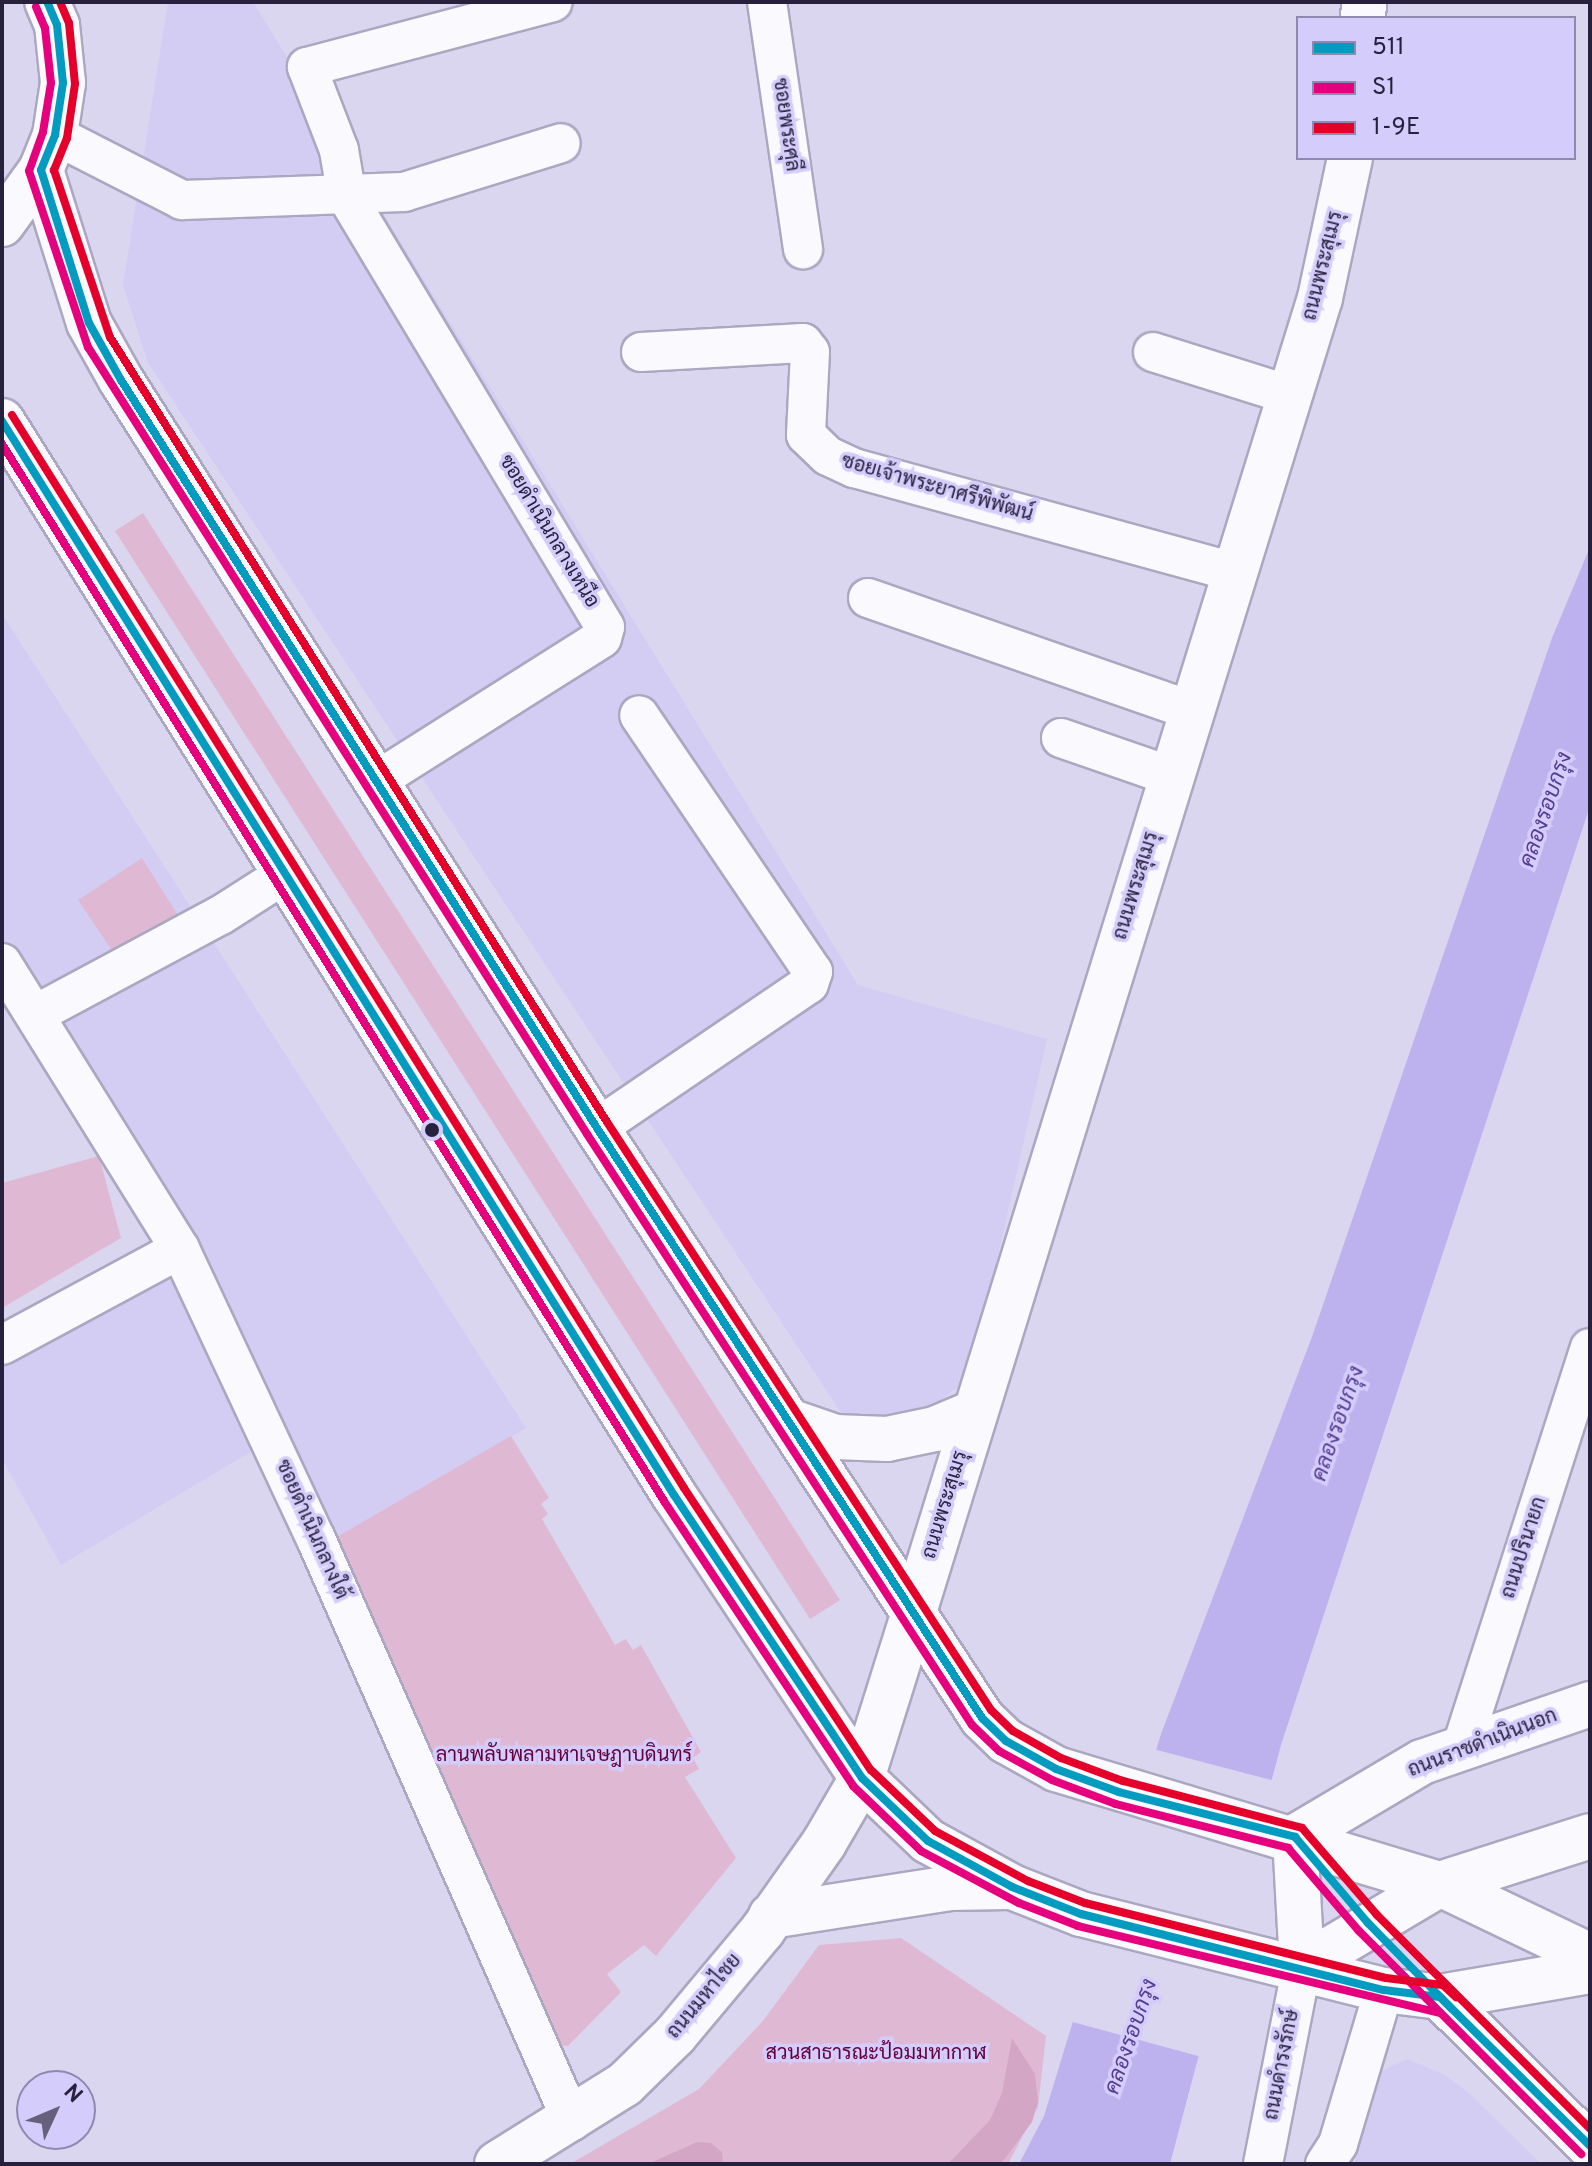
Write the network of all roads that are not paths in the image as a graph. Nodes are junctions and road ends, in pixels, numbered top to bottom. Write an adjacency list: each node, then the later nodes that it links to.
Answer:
1 (47, 2): 5 (main road)
2 (553, 2): 7 (street)
3 (767, 2): 9 (street, ซอยพระศุลี)
4 (561, 143): 7 (street)
5 (48, 152): 7 (street); 8 (main road); 20 (main road)
6 (1350, 160): 12 (main road, ถนนพระสุเมรุ)
7 (347, 197): 20 (street, ซอยดำเนินกลางเหนือ)
8 (2, 224)
9 (803, 249)
10 (641, 352): 14 (street, ซอยเจ้าพระยาศรีพิพัฒน์)
11 (1153, 352): 12 (street)
12 (1289, 395): 14 (main road, ถนนพระสุเมรุ)
13 (2, 421): 21 (main road)
14 (1233, 572): 16 (main road, ถนนพระสุเมรุ)
15 (868, 598): 16 (street)
16 (1193, 711): 19 (main road, ถนนพระสุเมรุ)
17 (639, 715): 24 (street)
18 (1061, 738): 19 (street)
19 (1171, 776): 28 (main road, ถนนพระสุเมรุ)
20 (376, 781): 24 (main road)
21 (285, 874): 23 (street); 33 (main road)
22 (2, 963): 23 (street, ซอยดำเนินกลางใต้)
23 (36, 1014): 25 (street, ซอยดำเนินกลางใต้)
24 (597, 1128): 29 (main road)
25 (180, 1249): 26 (street); 44 (street, ซอยดำเนินกลางใต้)
26 (2, 1345)
27 (1590, 1348): 32 (street, ถนนปรินายก)
28 (975, 1412): 29 (main road); 30 (main road, ถนนพระสุเมรุ)
29 (792, 1422): 30 (main road)
30 (914, 1612): 33 (main road, ถนนพระสุเมรุ); 34 (main road)
31 (1590, 1704): 32 (main road, ถนนราชดำเนินนอก)
32 (1461, 1749): 34 (main road, ถนนราชดำเนินนอก)
33 (862, 1778): 37 (main road); 38 (main road, ถนนมหาไชย)
34 (1286, 1834): 36 (main road); 40 (main road)
35 (1590, 1836): 36 (main road)
36 (1440, 1884): 39 (main road); 40 (main road)
37 (1012, 1887): 38 (main road); 40 (main road)
38 (771, 1916): 44 (main road, ถนนมหาไชย)
39 (1590, 1956)
40 (1302, 1966): 42 (main road); 47 (street, ถนนดำรงรักษ์)
41 (1590, 1971): 43 (main road)
42 (1384, 1990): 43 (main road); 48 (street)
43 (1440, 1997): 45 (main road)
44 (572, 2121): 46 (main road, ถนนมหาไชย)
45 (1590, 2146)
46 (497, 2164)
47 (1263, 2164)
48 (1325, 2164)

